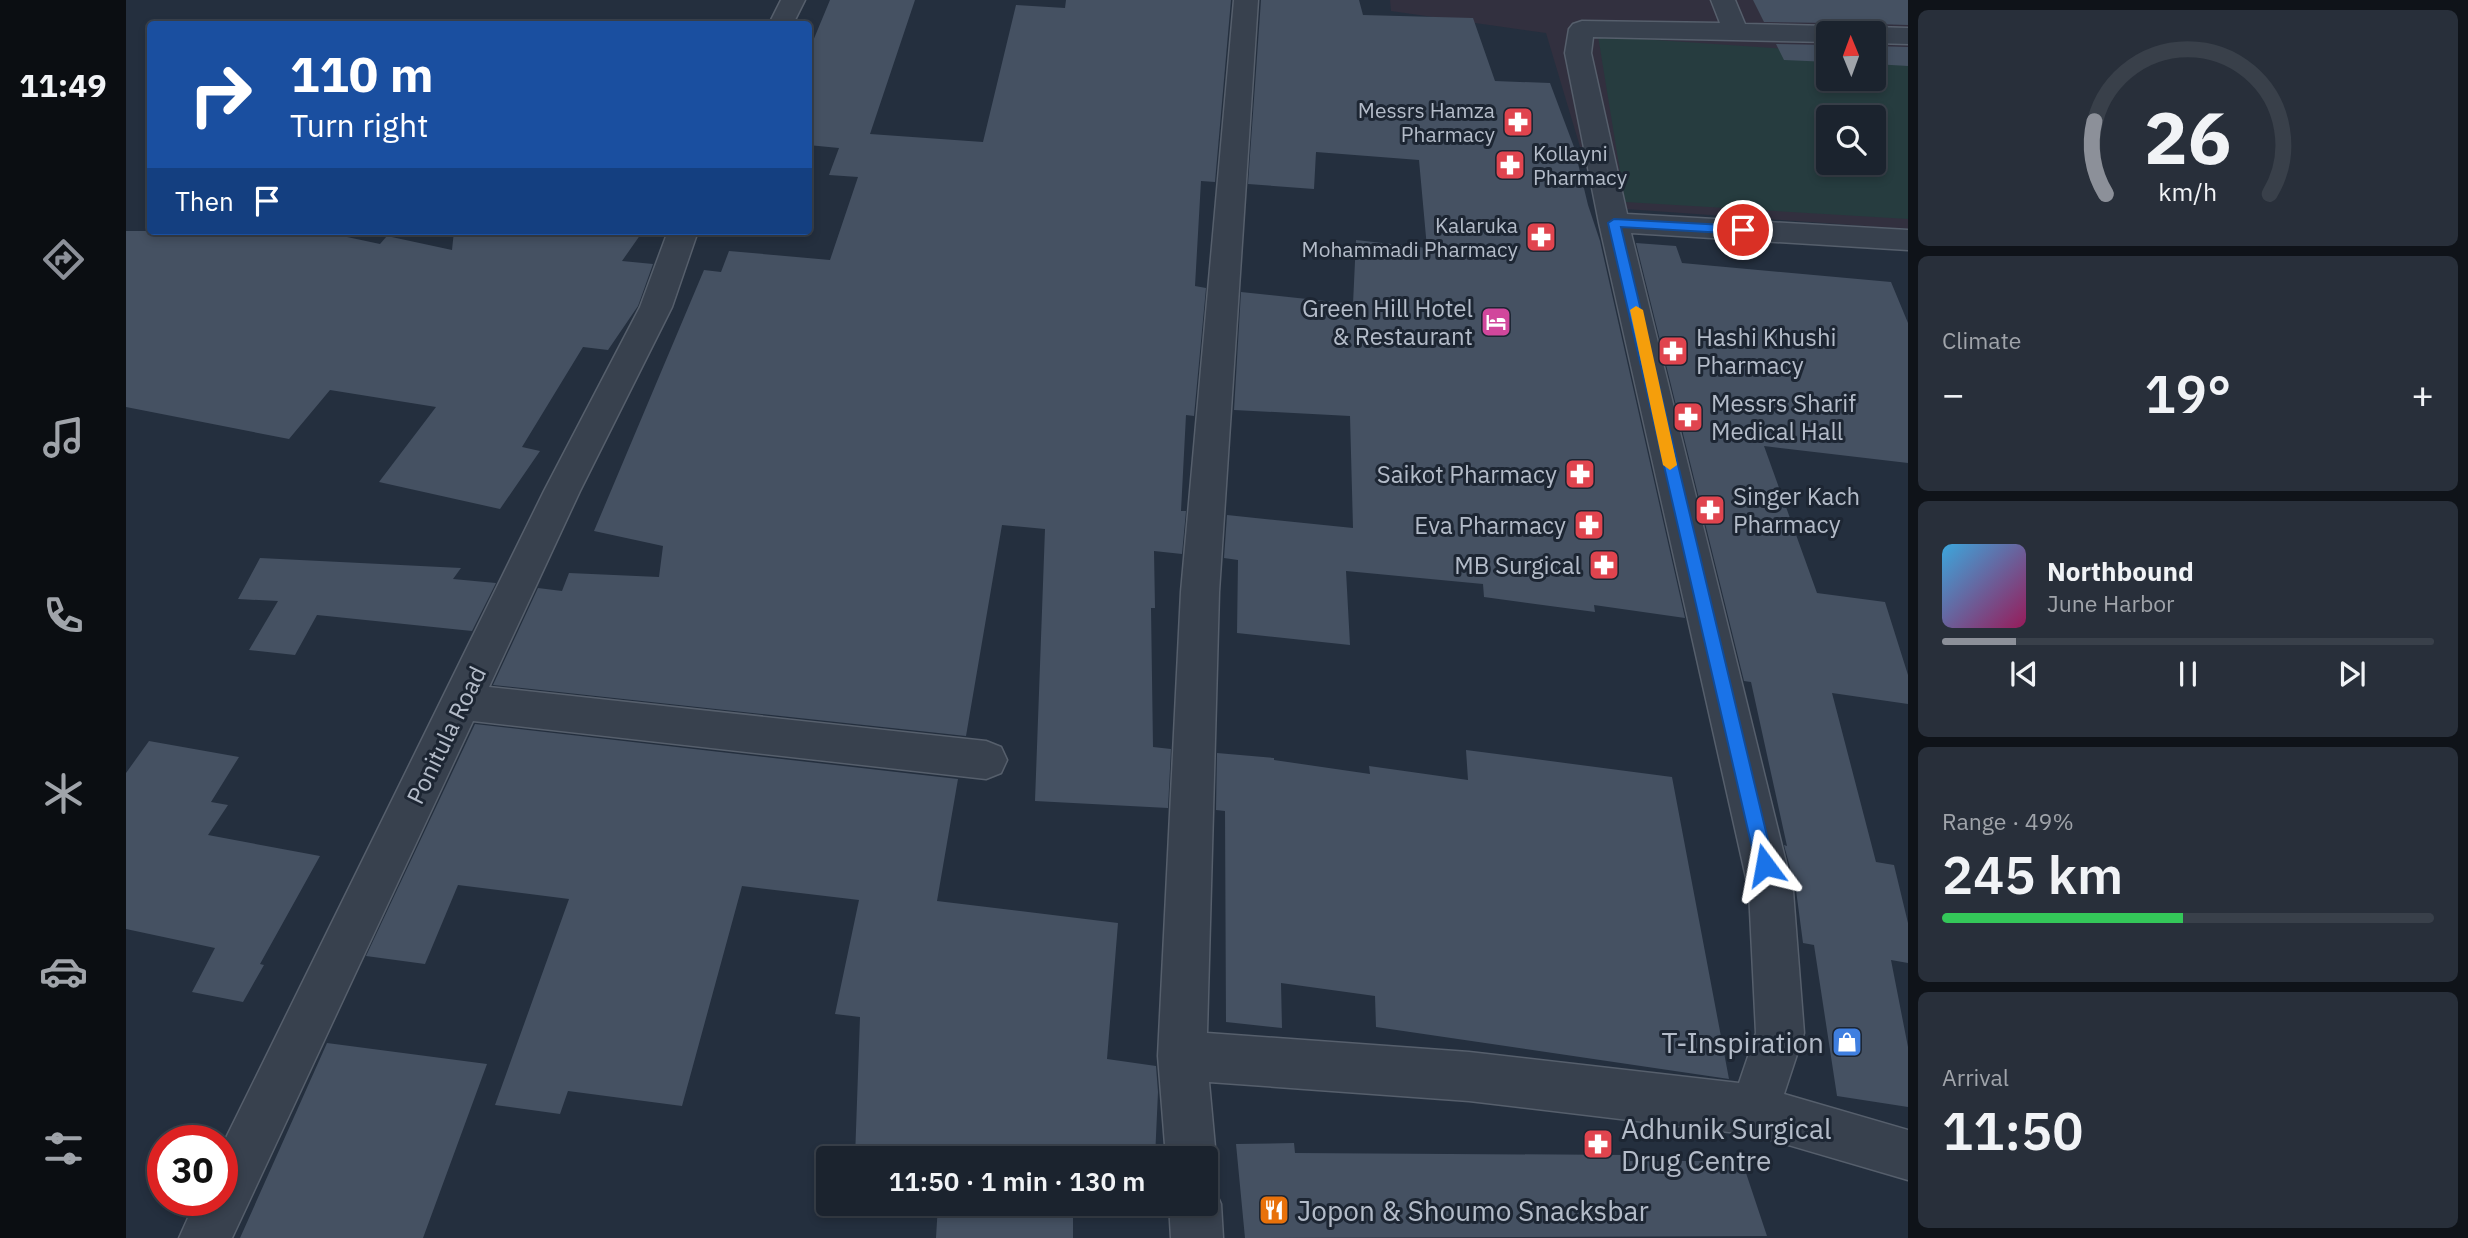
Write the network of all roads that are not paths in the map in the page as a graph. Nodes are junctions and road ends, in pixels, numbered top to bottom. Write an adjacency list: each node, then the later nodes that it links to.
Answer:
1 (793, 0): 4 (street)
2 (1246, 0): 14 (street)
3 (1723, 0): 5 (street)
4 (782, 21)
5 (1736, 31): 6 (street); 9 (street)
6 (1816, 34)
7 (1886, 35): 8 (street)
8 (1908, 36)
9 (1614, 223): 11 (street); 15 (street)
10 (683, 235): 12 (street, Ponitula Road)
11 (1908, 240)
12 (462, 702): 13 (street); 19 (street, Ponitula Road)
13 (986, 760)
14 (1182, 1056): 15 (street); 16 (street)
15 (1754, 1110): 17 (street)
16 (1190, 1146)
17 (1908, 1155)
18 (1196, 1216): 20 (street)
19 (205, 1238)
20 (1197, 1238)

